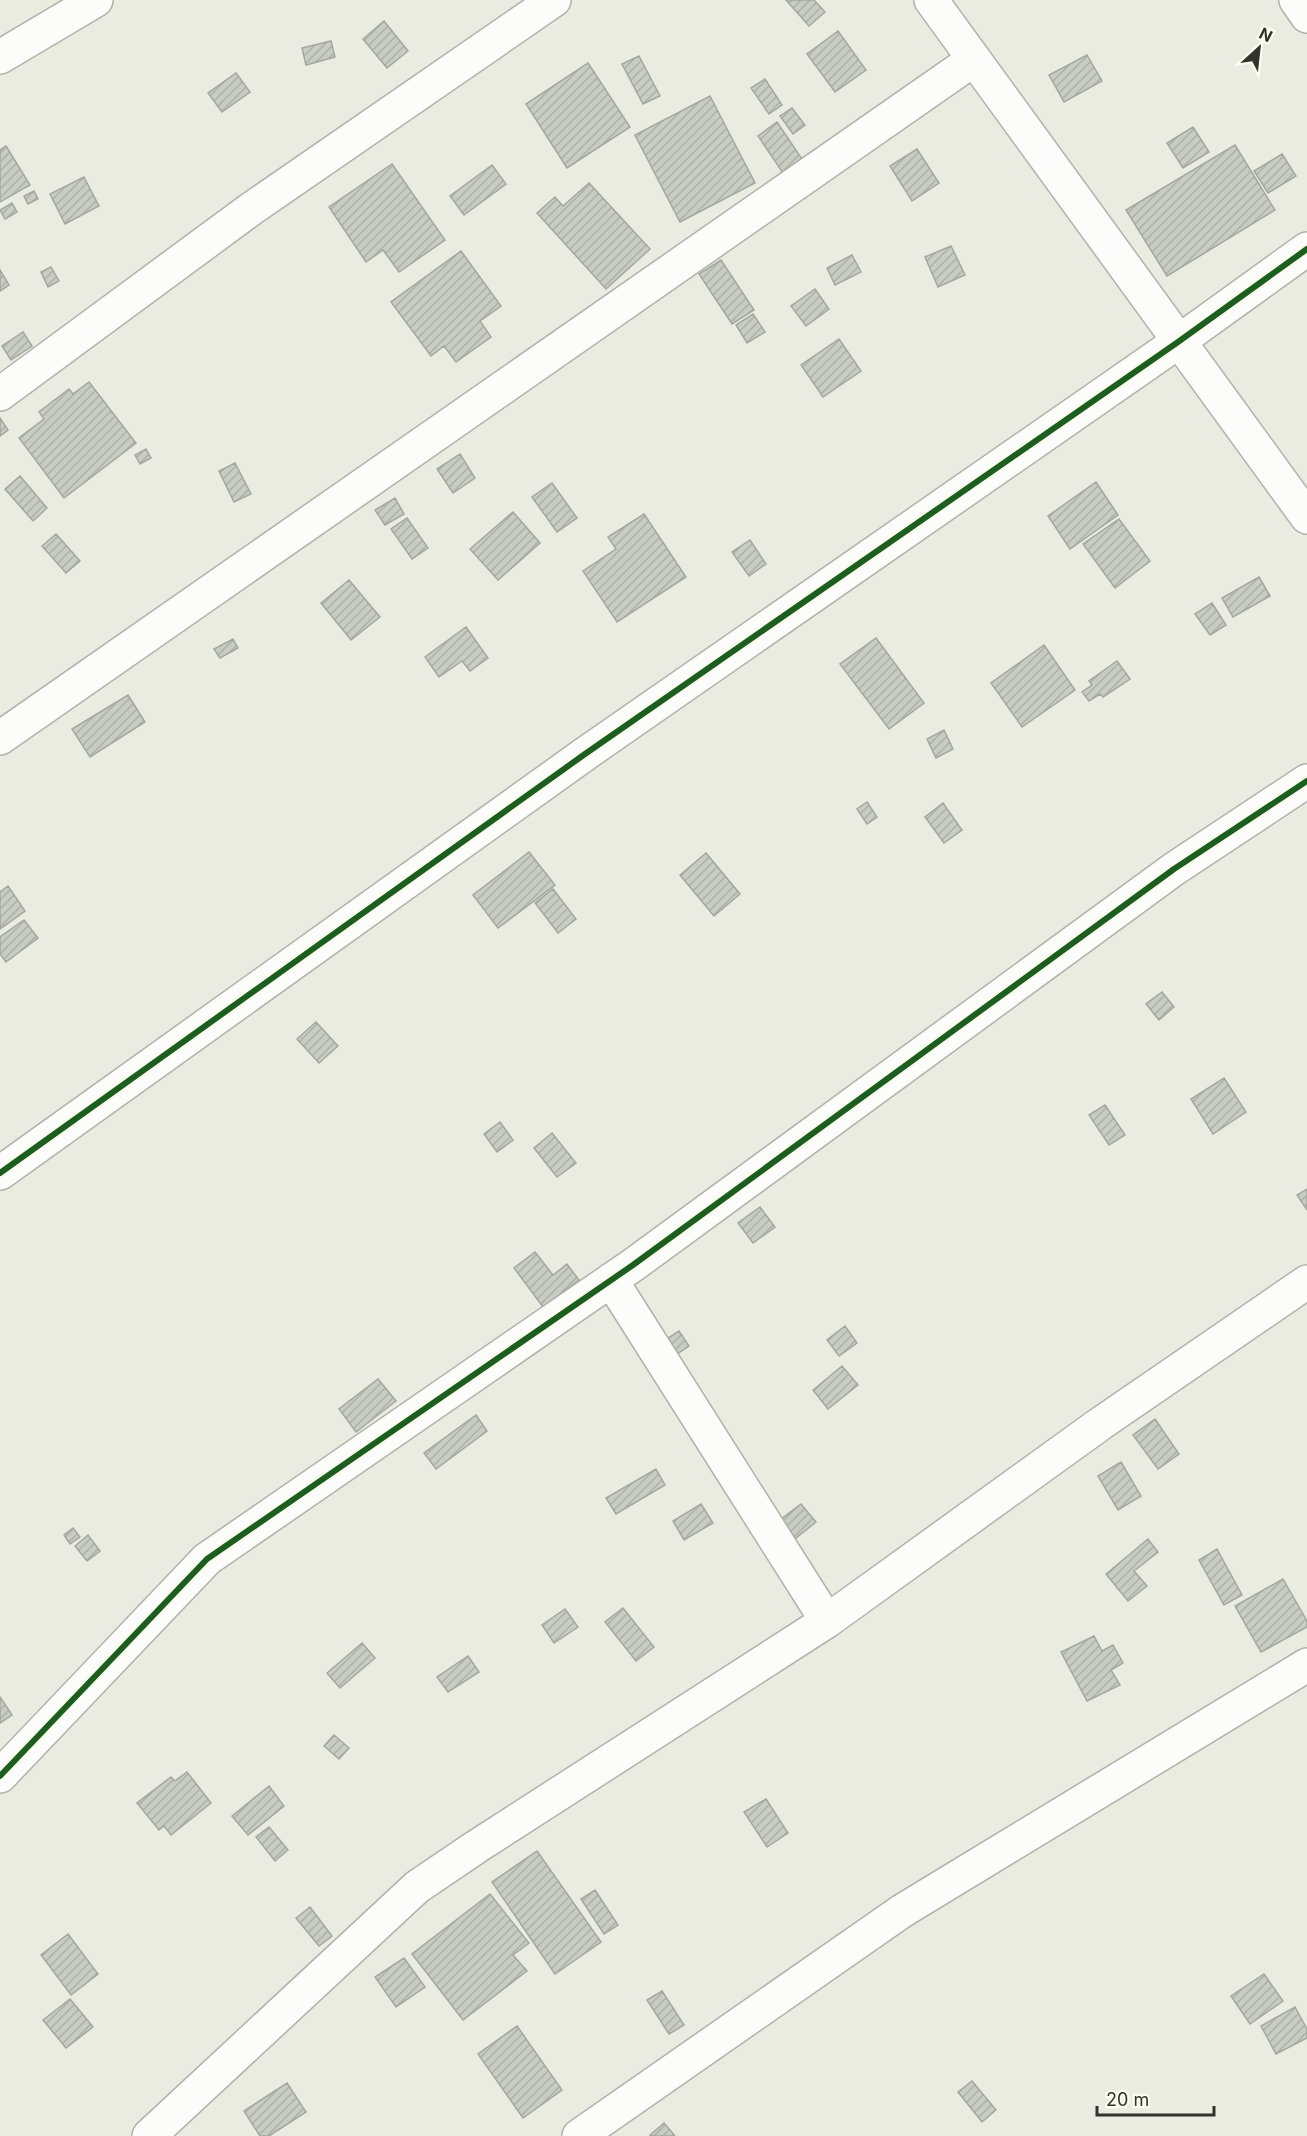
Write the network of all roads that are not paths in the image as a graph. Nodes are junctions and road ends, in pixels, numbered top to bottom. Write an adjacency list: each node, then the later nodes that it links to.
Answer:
1 (96, 0): 6 (street)
2 (554, 0): 10 (street)
3 (931, 0): 7 (street)
4 (1296, 0): 5 (street)
5 (1307, 16)
6 (0, 57)
7 (973, 60): 9 (street); 12 (street)
8 (1307, 249): 9 (street)
9 (1178, 342): 11 (street); 14 (street)
10 (0, 394)
11 (1307, 517)
12 (0, 738)
13 (1307, 781): 15 (street)
14 (0, 1173)
15 (611, 1280): 17 (street); 19 (street)
16 (1307, 1282): 17 (street)
17 (827, 1621): 20 (street)
18 (1307, 1665): 21 (street)
19 (0, 1776)
20 (150, 2136)
21 (579, 2136)

